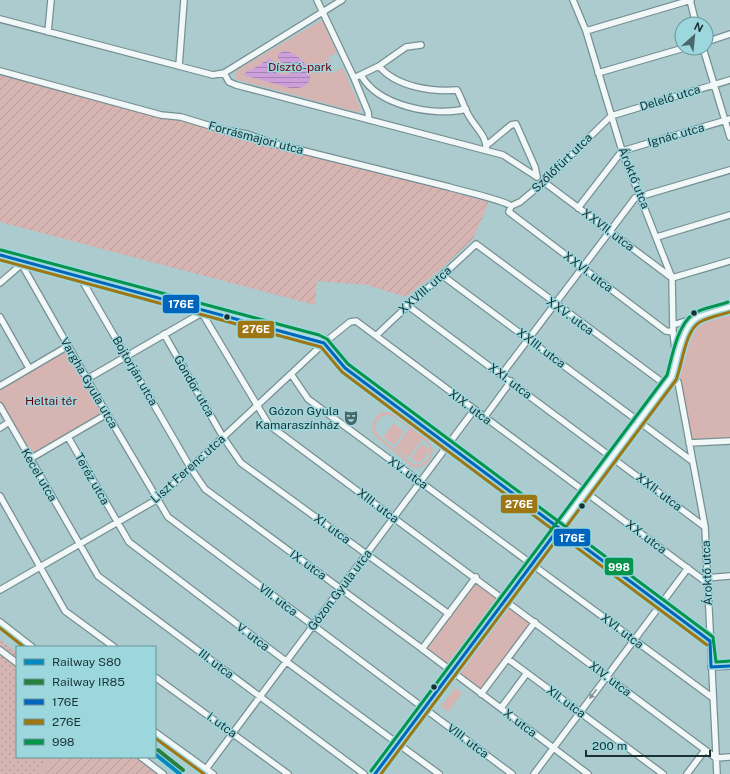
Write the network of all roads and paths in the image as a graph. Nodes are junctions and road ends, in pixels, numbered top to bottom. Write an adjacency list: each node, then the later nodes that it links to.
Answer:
1 (51, 0): 11 (street)
2 (184, 0): 17 (street)
3 (318, 0): 7 (street)
4 (342, 0): 7 (street)
5 (573, 0): 10 (street, Ároktő utca)
6 (690, 0): 8 (street); 10 (street)
7 (323, 12): 20 (street); 23 (street)
8 (694, 16)
9 (0, 19): 11 (street)
10 (586, 31): 21 (street, Ároktő utca)
11 (48, 32): 17 (street)
12 (730, 34): 13 (street)
13 (714, 39)
14 (421, 45): 18 (street)
15 (674, 51): 21 (street)
16 (706, 56): 25 (street)
17 (179, 66): 20 (street)
18 (379, 66): 22 (street); 26 (street)
19 (0, 71): 36 (street, Forrásmajori utca)
20 (224, 73): 28 (street)
21 (598, 74): 27 (street, Ároktő utca)
22 (361, 75): 23 (street); 26 (street)
23 (354, 78): 28 (street)
24 (730, 80): 25 (street, Delelő utca)
25 (715, 84): 27 (street, Delelő utca); 29 (street)
26 (466, 109): 31 (street)
27 (611, 116): 32 (street, Ároktő utca); 34 (street, Szőlőfürt utca)
28 (369, 120): 31 (street)
29 (728, 120): 30 (street); 32 (street, Ignác utca)
30 (730, 137)
31 (486, 148): 31 (street)
32 (622, 151): 35 (street, Ároktő utca); 37 (street)
33 (730, 170): 35 (street)
34 (544, 182): 36 (street, Szőlőfürt utca); 37 (street, XXVII. utca)
35 (641, 196): 39 (street); 40 (street, Ároktő utca)
36 (511, 206): 45 (street, XXVI. utca)
37 (578, 208): 39 (street, XXVII. utca)
38 (730, 216): 40 (street)
39 (610, 232): 45 (street); 48 (street, XXVII. utca)
40 (657, 237): 48 (street, Ároktő utca)
41 (476, 244): 47 (street, XXVIII. utca); 50 (street, XXV. utca)
42 (0, 255): 44 (street)
43 (730, 261): 48 (street)
44 (23, 263): 46 (street); 49 (street); 63 (street, Vargha Gyula utca)
45 (582, 268): 50 (street); 58 (street, XXVI. utca)
46 (79, 275): 53 (street); 64 (street, Bojtorján utca)
47 (443, 276): 51 (street, XXVIII. utca); 61 (street, XXIII. utca)
48 (672, 278): 57 (street, Ároktő utca)
49 (0, 283)
50 (554, 304): 61 (street); 72 (street, XXV. utca)
51 (407, 305): 60 (street, XXVIII. utca); 68 (street, XXI. utca)
52 (730, 307): 55 (street)
53 (204, 312): 59 (street); 62 (street); 75 (street, XIII. utca)
54 (0, 317): 66 (street)
55 (696, 318): 57 (street); 65 (street)
56 (356, 321): 60 (street, XIX. utca); 62 (street, Liszt Ferenc utca)
57 (673, 325): 58 (street, Ároktő utca)
58 (673, 332): 65 (street, Ároktő utca)
59 (164, 334): 64 (street); 83 (street, Göndör utca)
60 (376, 336): 76 (street, XIX. utca)
61 (528, 339): 68 (street); 79 (street, XXIII. utca)
62 (324, 343): 67 (street, Liszt Ferenc utca); 86 (street)
63 (68, 346): 66 (street); 70 (street, Vargha Gyula utca)
64 (126, 356): 70 (street); 90 (street, Bojtorján utca)
65 (676, 360): 69 (street)
66 (29, 368): 73 (street)
67 (291, 374): 75 (street, Liszt Ferenc utca); 91 (street, XV. utca)
68 (502, 374): 71 (street, XXI. utca)
69 (672, 377): 72 (street); 85 (street, Ároktő utca)
70 (87, 379): 77 (street, Vargha Gyula utca)
71 (511, 382): 78 (street); 87 (street, XXI. utca)
72 (666, 385): 79 (street)
73 (0, 386)
74 (0, 406): 80 (street, Kecel utca)
75 (257, 406): 83 (street, Liszt Ferenc utca); 95 (street, XIII. utca)
76 (474, 410): 78 (street, XIX. utca); 86 (street, Gózon Gyula utca)
77 (107, 414): 82 (street); 94 (street, Vargha Gyula utca)
78 (484, 418): 92 (street, XIX. utca)
79 (639, 421): 87 (street); 89 (street, XXIII. utca)
80 (9, 422): 81 (street); 88 (street, Kecel utca)
81 (0, 428)
82 (68, 437): 88 (street); 96 (street, Teréz utca)
83 (223, 437): 90 (street, Liszt Ferenc utca); 100 (street, XI. utca)
84 (730, 441): 85 (street)
85 (689, 443): 89 (street, Ároktő utca)
86 (447, 446): 91 (street, Gózon Gyula utca); 98 (street)
87 (612, 456): 92 (street); 97 (street, XXII. utca)
88 (30, 459): 99 (street, Kecel utca)
89 (692, 461): 97 (street, Ároktő utca)
90 (190, 467): 94 (street, Liszt Ferenc utca); 108 (street, IX. utca)
91 (420, 482): 95 (street, Gózon Gyula utca); 101 (street, XV. utca)
92 (586, 492): 98 (street); 103 (street, XX. utca)
93 (0, 496): 102 (street)
94 (156, 500): 96 (street, Liszt Ferenc utca); 114 (street, VII. utca)
95 (394, 518): 100 (street, Gózon Gyula utca); 105 (street, XIII. utca)
96 (117, 522): 99 (street, Liszt Ferenc utca); 123 (street, V. utca)
97 (705, 527): 106 (street, Ároktő utca)
98 (559, 528): 101 (street); 110 (street)
99 (79, 544): 102 (street, Liszt Ferenc utca); 131 (street, III. utca)
100 (367, 554): 108 (street, Gózon Gyula utca); 111 (street, XI. utca)
101 (532, 565): 109 (street); 115 (street, XVI. utca)
102 (40, 567): 107 (street, Liszt Ferenc utca); 118 (street)
103 (688, 568): 106 (street, XX. utca); 110 (street)
104 (730, 576): 106 (street)
105 (476, 577): 109 (street, XIII. utca); 111 (street)
106 (706, 580): 116 (street, Ároktő utca)
107 (0, 588)
108 (341, 590): 114 (street, Gózon Gyula utca); 119 (street, IX. utca)
109 (505, 600): 113 (street, XIV. utca); 126 (street)
110 (660, 604): 115 (street); 116 (street)
111 (448, 614): 119 (street)
112 (0, 622): 117 (street)
113 (535, 622): 121 (street); 128 (street, XIV. utca)
114 (313, 626): 123 (street, Gózon Gyula utca); 133 (street, VII. utca)
115 (633, 640): 128 (street); 132 (street, XVI. utca)
116 (710, 641): 125 (street, Ároktő utca)
117 (31, 646)
118 (113, 646)
119 (422, 649): 126 (street, IX. utca)
120 (0, 650): 122 (street)
121 (508, 659): 127 (street, XII. utca); 130 (street)
122 (16, 662)
123 (287, 662): 131 (street, Gózon Gyula utca); 138 (street, V. utca)
124 (730, 666): 125 (street)
125 (711, 667): 132 (street, Ároktő utca)
126 (452, 672): 130 (street, X. utca); 133 (street)
127 (527, 673): 134 (street); 135 (street, XII. utca)
128 (606, 676): 135 (street, one-way to 135); 140 (street, XIV. utca)
129 (156, 678): 137 (street, I. utca)
130 (481, 694): 134 (street, X. utca)
131 (260, 698): 137 (street, Gózon Gyula utca); 148 (street, III. utca)
132 (713, 698): 143 (street, Ároktő utca)
133 (424, 708): 138 (street); 151 (street, VIII. utca)
134 (501, 708): 139 (street, X. utca)
135 (579, 712): 139 (street); 154 (street, XII. utca)
136 (156, 733): 144 (street)
137 (234, 734): 144 (street, Gózon Gyula utca); 147 (street, I. utca)
138 (398, 743): 149 (street); 150 (street, V. utca)
139 (553, 747): 152 (street); 153 (street, X. utca)
140 (705, 750): 143 (street, XIV. utca); 155 (street)
141 (730, 757): 143 (street)
142 (142, 758): 145 (street)
143 (716, 758): 156 (street, Ároktő utca)
144 (206, 769): 146 (street)
145 (163, 774)
146 (213, 774)
147 (288, 774)
148 (364, 774)
149 (375, 774)
150 (439, 774)
151 (512, 774)
152 (534, 774)
153 (588, 774)
154 (663, 774)
155 (687, 774)
156 (717, 774)

